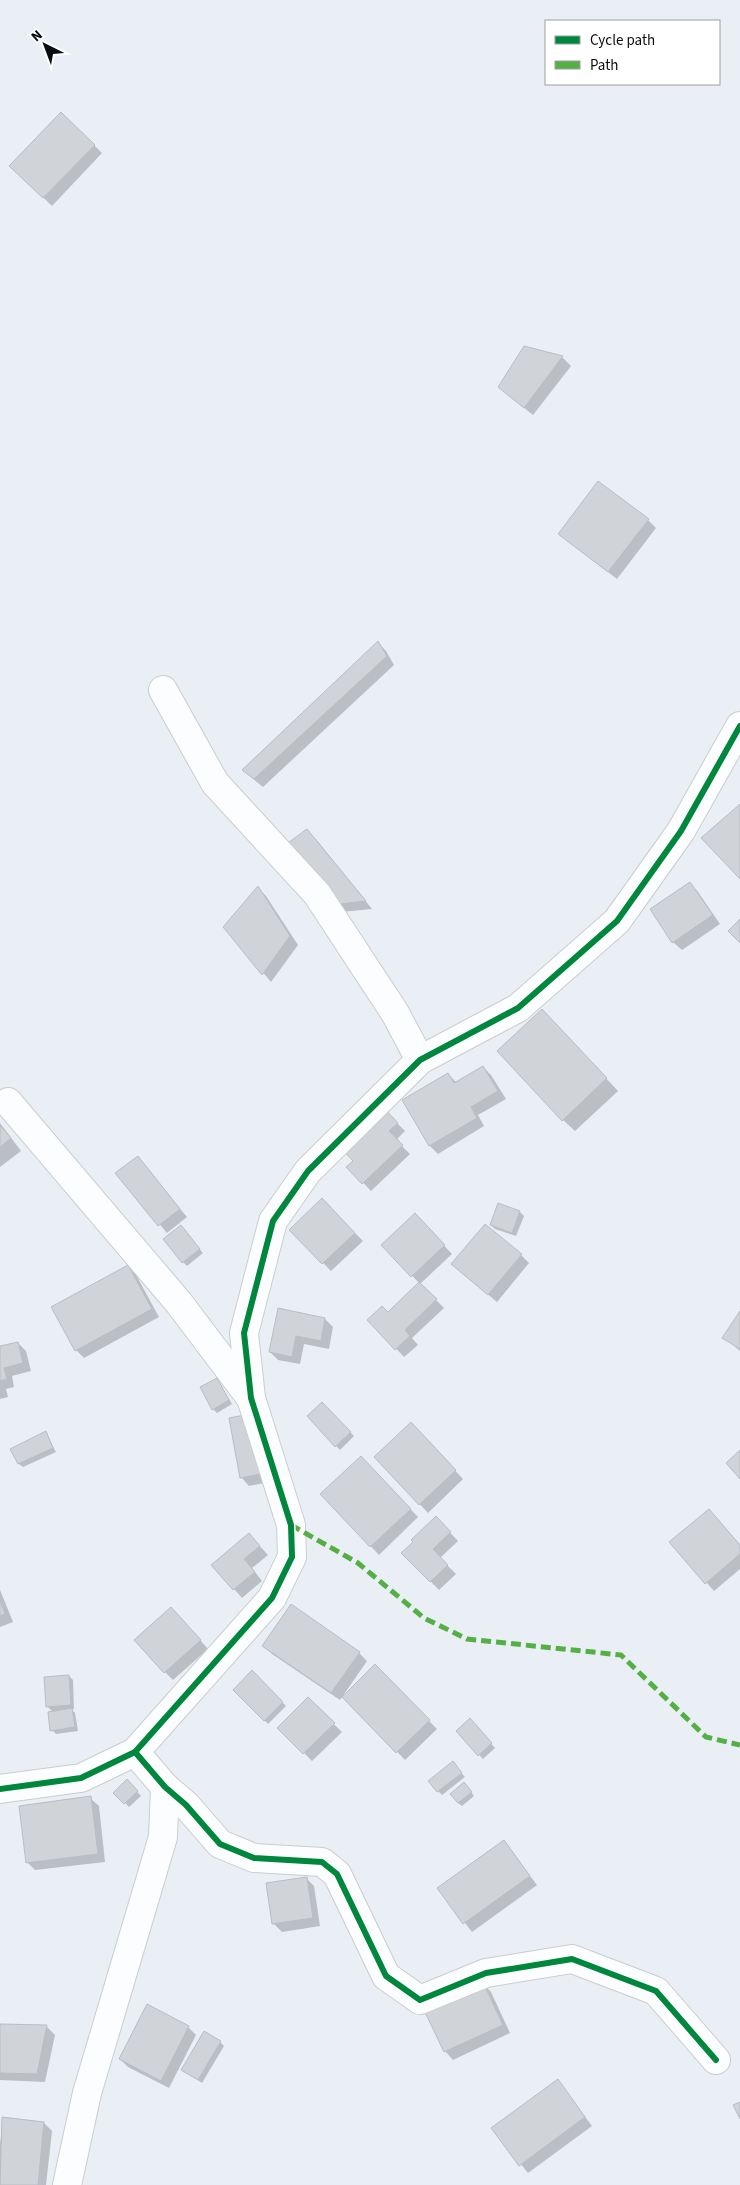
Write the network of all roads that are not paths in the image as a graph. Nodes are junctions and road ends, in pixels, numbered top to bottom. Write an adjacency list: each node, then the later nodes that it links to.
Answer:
1 (163, 690): 3 (street)
2 (740, 726): 3 (street)
3 (420, 1060): 5 (street)
4 (8, 1102): 5 (street)
5 (251, 1398): 6 (street)
6 (135, 1752): 7 (street); 8 (street)
7 (165, 1787): 9 (street); 10 (street)
8 (0, 1789)
9 (716, 2060)
10 (67, 2185)

